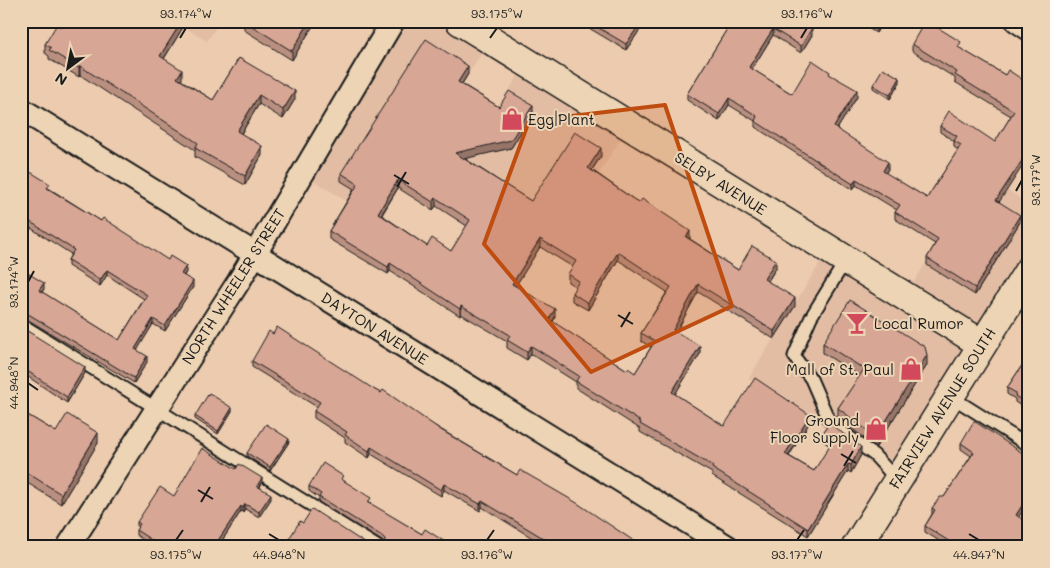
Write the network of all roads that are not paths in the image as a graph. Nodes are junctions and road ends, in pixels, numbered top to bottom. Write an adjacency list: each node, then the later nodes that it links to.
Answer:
1 (393, 21): 6 (street, NORTH WHEELER STREET)
2 (460, 21): 7 (street, SELBY AVENUE)
3 (1017, 21): 4 (street)
4 (1029, 29)
5 (21, 108): 6 (street, DAYTON AVENUE)
6 (255, 253): 12 (street, NORTH WHEELER STREET); 17 (street, DAYTON AVENUE)
7 (846, 260): 10 (street, SELBY AVENUE); 14 (lane)
8 (1029, 270): 10 (street, FAIRVIEW AVENUE SOUTH)
9 (21, 324): 12 (lane)
10 (982, 344): 11 (street, FAIRVIEW AVENUE SOUTH)
11 (950, 396): 13 (lane); 14 (street, FAIRVIEW AVENUE SOUTH)
12 (156, 408): 15 (street, NORTH WHEELER STREET); 16 (lane)
13 (1029, 446)
14 (898, 480): 18 (street, FAIRVIEW AVENUE SOUTH)
15 (68, 547)
16 (378, 547)
17 (728, 547)
18 (856, 547)

